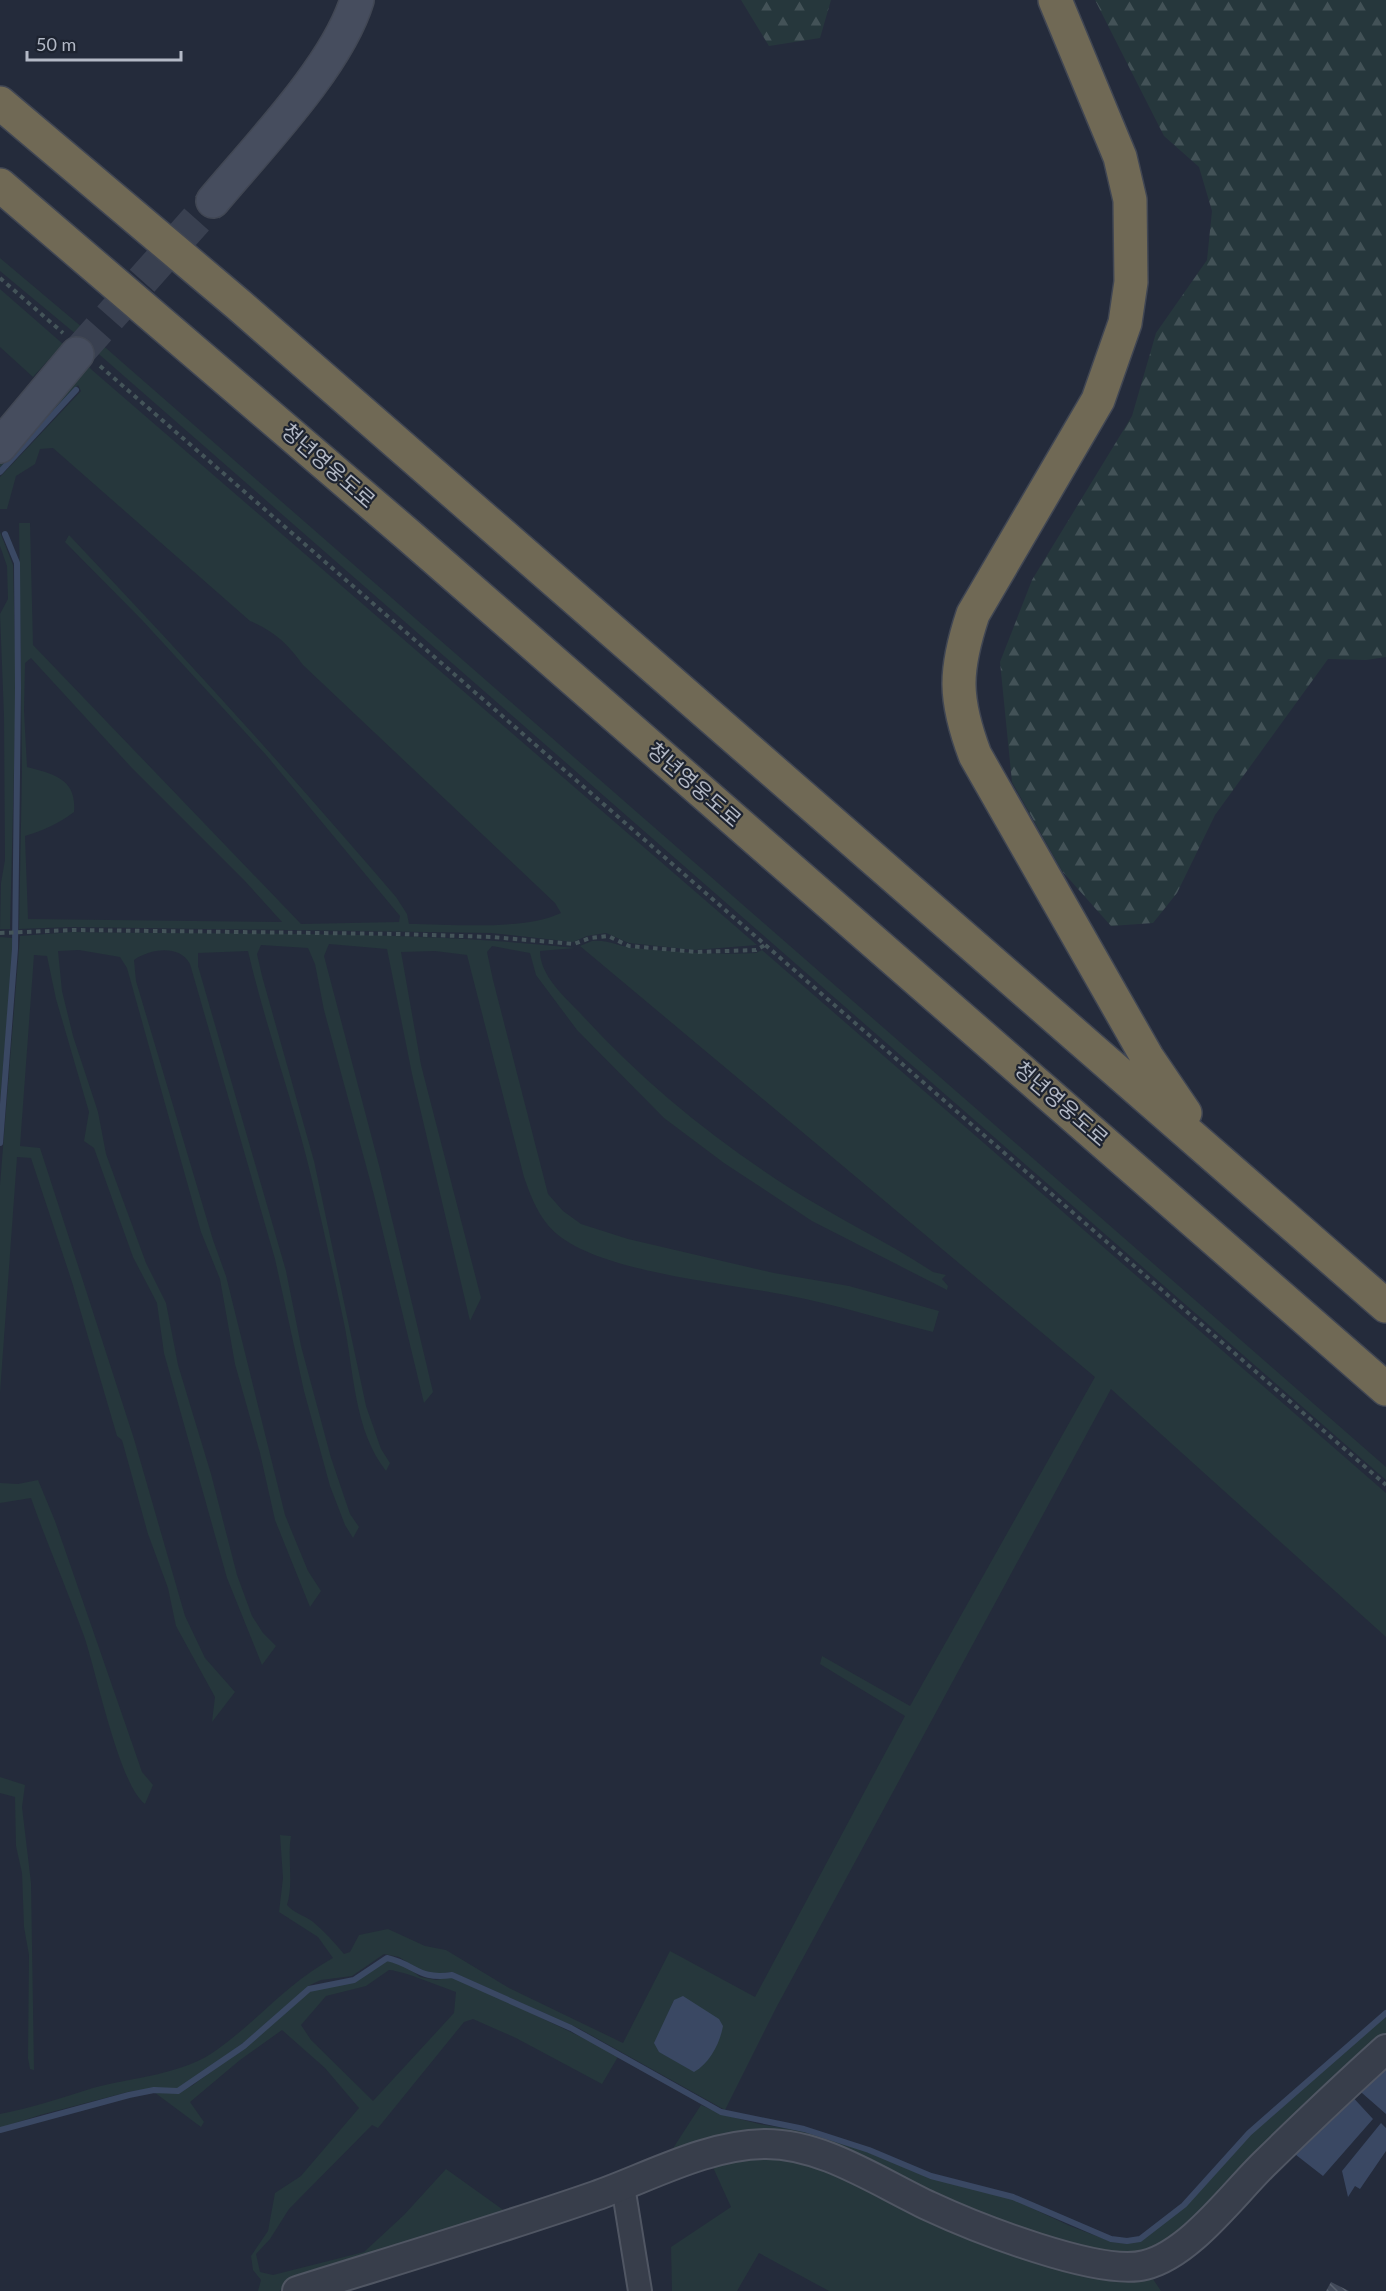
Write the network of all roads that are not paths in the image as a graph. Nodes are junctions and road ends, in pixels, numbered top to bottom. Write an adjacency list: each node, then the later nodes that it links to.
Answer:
1 (357, 0): 5 (main road)
2 (1055, 0): 8 (highway)
3 (0, 103): 8 (highway)
4 (0, 185): 10 (highway, 청년영웅도로)
5 (213, 201)
6 (80, 350): 7 (main road)
7 (0, 446)
8 (1232, 1171): 9 (highway)
9 (1386, 1306)
10 (1386, 1389)
11 (1386, 2049): 12 (street)
12 (622, 2186): 13 (street); 14 (street)
13 (297, 2291)
14 (640, 2291)

